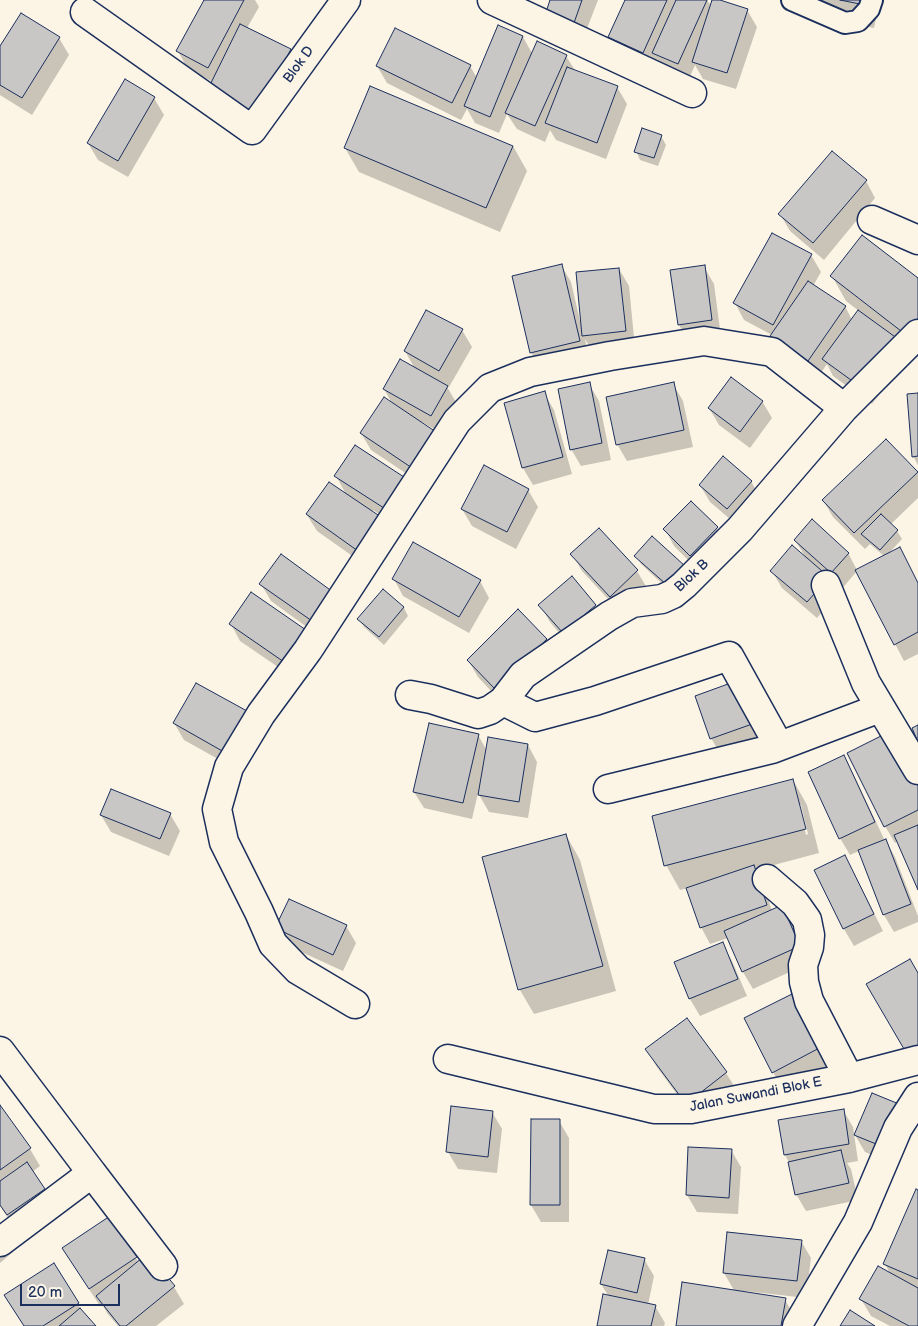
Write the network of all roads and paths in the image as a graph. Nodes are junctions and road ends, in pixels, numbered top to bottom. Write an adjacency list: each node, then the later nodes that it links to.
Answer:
1 (346, 0): 5 (street, Blok D)
2 (492, 0): 6 (street)
3 (792, 0): 4 (lane)
4 (872, 0)
5 (85, 12)
6 (692, 93)
7 (872, 220): 8 (street)
8 (918, 240)
9 (918, 334): 10 (street, Blok B)
10 (844, 408): 13 (street, Blok B); 19 (street)
11 (826, 586): 14 (street)
12 (410, 695): 13 (street, Blok B)
13 (503, 701): 15 (street)
14 (880, 708): 15 (street); 16 (street)
15 (779, 746): 17 (street)
16 (918, 770)
17 (608, 788)
18 (767, 879): 23 (street)
19 (355, 1004)
20 (0, 1051): 25 (street)
21 (448, 1059): 23 (street, Jalan Suwandi Blok E)
22 (918, 1060): 23 (street, Jalan Suwandi Blok E)
23 (849, 1078)
24 (918, 1097): 28 (street)
25 (92, 1173): 26 (street); 27 (street)
26 (0, 1242)
27 (163, 1266)
28 (797, 1326)

